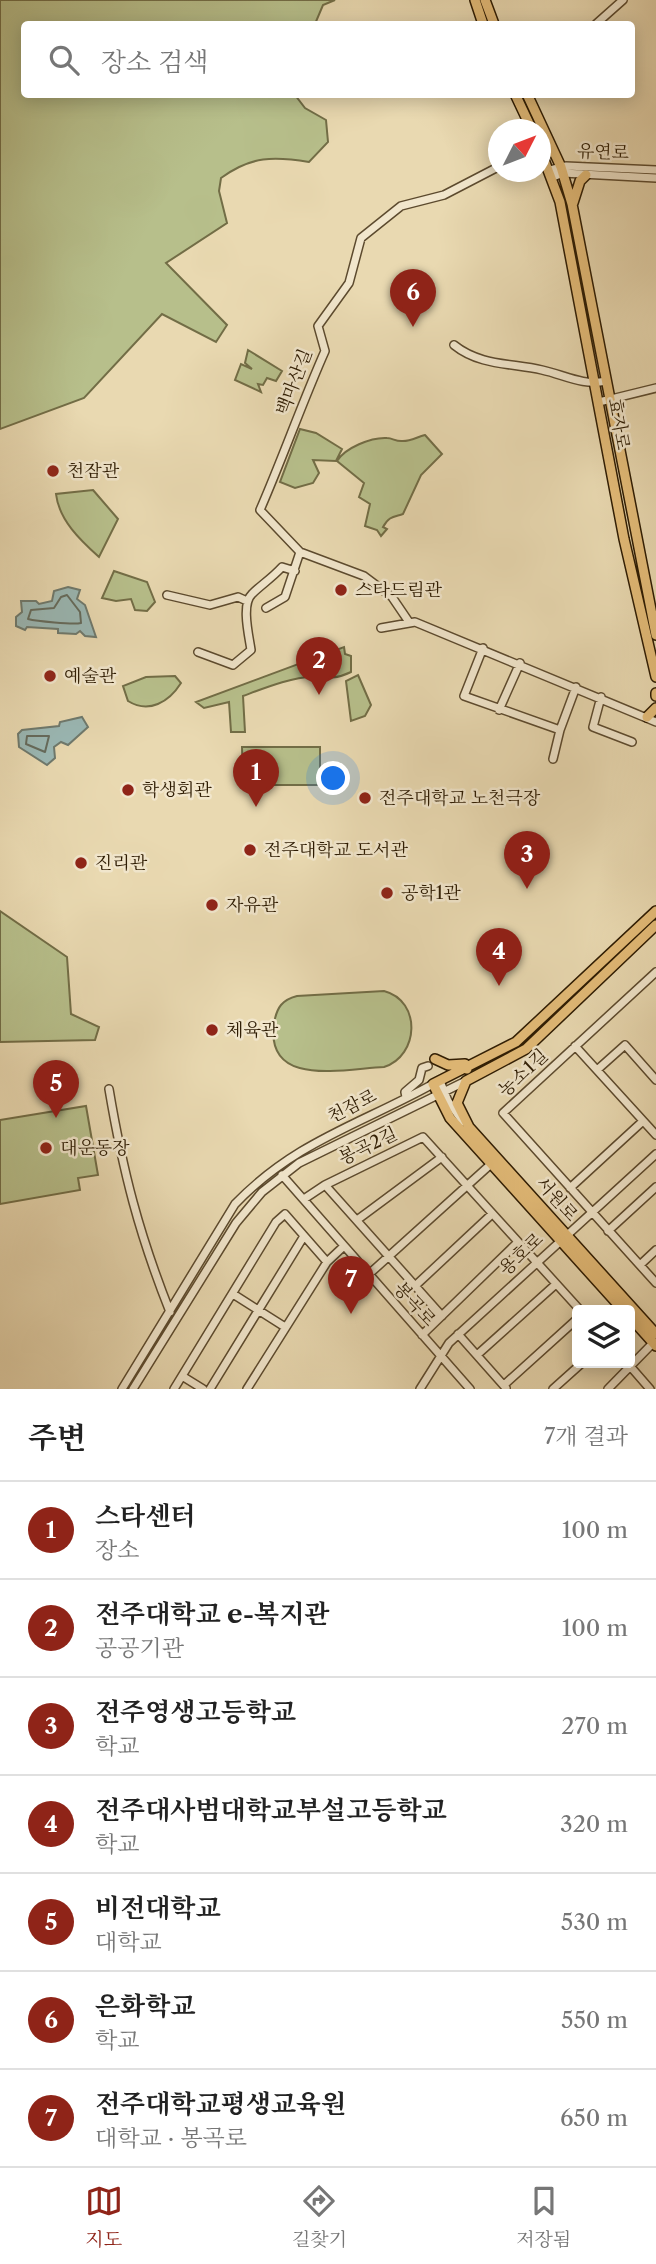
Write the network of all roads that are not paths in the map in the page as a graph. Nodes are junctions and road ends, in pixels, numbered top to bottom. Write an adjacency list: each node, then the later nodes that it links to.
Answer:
1 (475, 0): 4 (main road)
2 (485, 0): 5 (main road)
3 (622, 0): 6 (street)
4 (482, 21)
5 (494, 21)
6 (599, 21)
7 (517, 98): 9 (main road)
8 (529, 98): 13 (main road)
9 (528, 119)
10 (551, 158): 13 (main road)
11 (551, 163): 13 (main road)
12 (656, 170): 13 (street, 유연로)
13 (557, 171): 15 (street, 유연로); 17 (main road, 효자로); 19 (main road, 효자로)
14 (488, 173): 22 (street, 백마산길)
15 (586, 175): 16 (street, 유연로); 17 (main road)
16 (656, 178)
17 (572, 204): 19 (main road, 효자로)
18 (454, 345): 19 (street)
19 (601, 383): 21 (main road, 효자로)
20 (656, 388): 21 (street)
21 (605, 401): 29 (main road, 효자로); 33 (main road, 효자로)
22 (300, 552): 23 (street); 27 (street, 백마산길)
23 (295, 571): 25 (street); 26 (street)
24 (167, 595): 25 (street)
25 (247, 601): 31 (street)
26 (266, 608)
27 (409, 622): 28 (street); 30 (street)
28 (381, 628)
29 (656, 635)
30 (483, 648): 32 (street); 37 (street)
31 (198, 652)
32 (520, 663): 34 (street); 37 (street)
33 (656, 677)
34 (576, 687): 35 (street); 39 (street)
35 (601, 697): 38 (street); 40 (street)
36 (656, 708): 38 (main road)
37 (499, 710): 39 (street)
38 (651, 719)
39 (560, 730): 41 (street)
40 (632, 742)
41 (553, 759)
42 (656, 911): 47 (main road, 천잠로)
43 (656, 925): 50 (main road, 천잠로)
44 (656, 972): 45 (street)
45 (575, 1046): 48 (street); 66 (street, 농소1길)
46 (432, 1063): 47 (main road); 54 (street)
47 (467, 1069): 51 (main road, 천잠로)
48 (597, 1070): 49 (street); 56 (street)
49 (656, 1080)
50 (466, 1081): 53 (street, 천잠로); 57 (main road)
51 (436, 1083): 53 (main road, 서원로); 54 (street, 천잠로)
52 (109, 1089): 89 (street)
53 (441, 1094): 57 (street, 서원로); 61 (main road, 서원로); 62 (street, 천잠로)
54 (406, 1097): 89 (street, 천잠로)
55 (656, 1119): 56 (street)
56 (646, 1124): 58 (street); 66 (street)
57 (469, 1127): 73 (main road, 서원로)
58 (656, 1135)
59 (656, 1154): 68 (street, 용호로)
60 (442, 1157): 63 (street, 봉곡2길); 64 (street, 봉곡2길); 70 (street)
61 (491, 1164): 63 (street); 73 (main road, 서원로)
62 (282, 1175): 67 (street, 봉곡로); 106 (street, 천잠로)
63 (467, 1184): 69 (street, 봉곡2길); 77 (street)
64 (325, 1185): 67 (street, 봉곡2길); 70 (street)
65 (656, 1186): 71 (street)
66 (570, 1188): 68 (street, 농소1길)
67 (304, 1199): 75 (street, 봉곡로)
68 (591, 1212): 71 (street, 농소1길); 73 (street, 용호로)
69 (492, 1214): 74 (street, 봉곡2길); 84 (street)
70 (357, 1220): 77 (street)
71 (608, 1231): 80 (street, 농소1길)
72 (304, 1236): 79 (street); 85 (street); 88 (street)
73 (563, 1236): 78 (street, 용호로); 87 (main road, 서원로); 96 (main road, 서원로)
74 (517, 1243): 78 (street, 봉곡2길); 90 (street)
75 (344, 1246): 79 (street); 81 (street, 봉곡로)
76 (656, 1250): 80 (street)
77 (388, 1257): 81 (street); 84 (street)
78 (536, 1261): 83 (street, 봉곡2길); 94 (street, 용호로)
79 (327, 1262): 93 (street)
80 (640, 1265): 82 (street, 농소1길)
81 (368, 1275): 95 (street, 봉곡로)
82 (656, 1283)
83 (556, 1284): 86 (street, 봉곡2길); 97 (street)
84 (415, 1286): 90 (street)
85 (233, 1294): 88 (street); 103 (street)
86 (575, 1305)
87 (619, 1305)
88 (258, 1310): 93 (street); 109 (street)
89 (170, 1312): 105 (street, 천잠로)
90 (442, 1316): 95 (street)
91 (635, 1322): 96 (main road)
92 (572, 1324): 104 (street)
93 (285, 1327): 110 (street)
94 (458, 1334): 97 (street); 98 (street, 용호로)
95 (422, 1335): 98 (street, 봉곡로)
96 (655, 1341): 99 (street)
97 (477, 1355): 104 (street)
98 (440, 1356): 111 (street, 용호로); 112 (street, 봉곡로)
99 (635, 1359)
100 (576, 1368): 113 (street)
101 (626, 1368): 114 (street)
102 (632, 1368): 115 (street)
103 (182, 1376): 107 (street); 108 (street)
104 (505, 1387)
105 (122, 1389)
106 (132, 1389)
107 (174, 1389)
108 (203, 1389)
109 (210, 1389)
110 (247, 1389)
111 (420, 1389)
112 (470, 1389)
113 (553, 1389)
114 (608, 1389)
115 (650, 1389)

